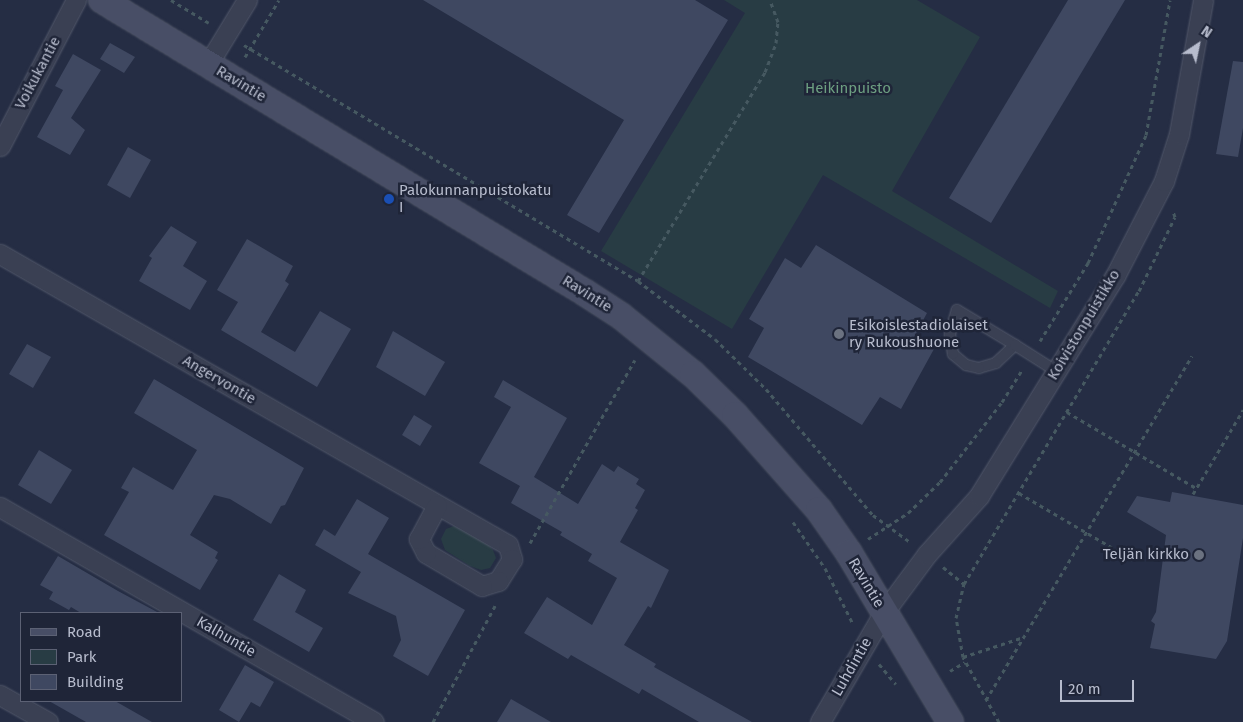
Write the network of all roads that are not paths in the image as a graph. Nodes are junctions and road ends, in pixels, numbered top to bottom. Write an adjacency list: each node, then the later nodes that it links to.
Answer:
1 (76, 0): 6 (street, Voikukantie)
2 (102, 0): 5 (main road, Ravintie)
3 (247, 0): 5 (street)
4 (1203, 0): 9 (street, Koivistonpuistikko)
5 (208, 64): 12 (main road, Ravintie)
6 (0, 146)
7 (0, 254): 10 (street, Angervontie)
8 (1015, 345): 8 (lane); 9 (lane)
9 (1056, 371): 12 (street, Koivistonpuistikko)
10 (437, 505): 10 (street, Angervontie)
11 (0, 507): 15 (street, Kalhuntie)
12 (884, 612): 16 (street, Luhdintie); 17 (main road, Ravintie)
13 (0, 695): 14 (street)
14 (48, 722)
15 (374, 722)
16 (820, 722)
17 (950, 722)

